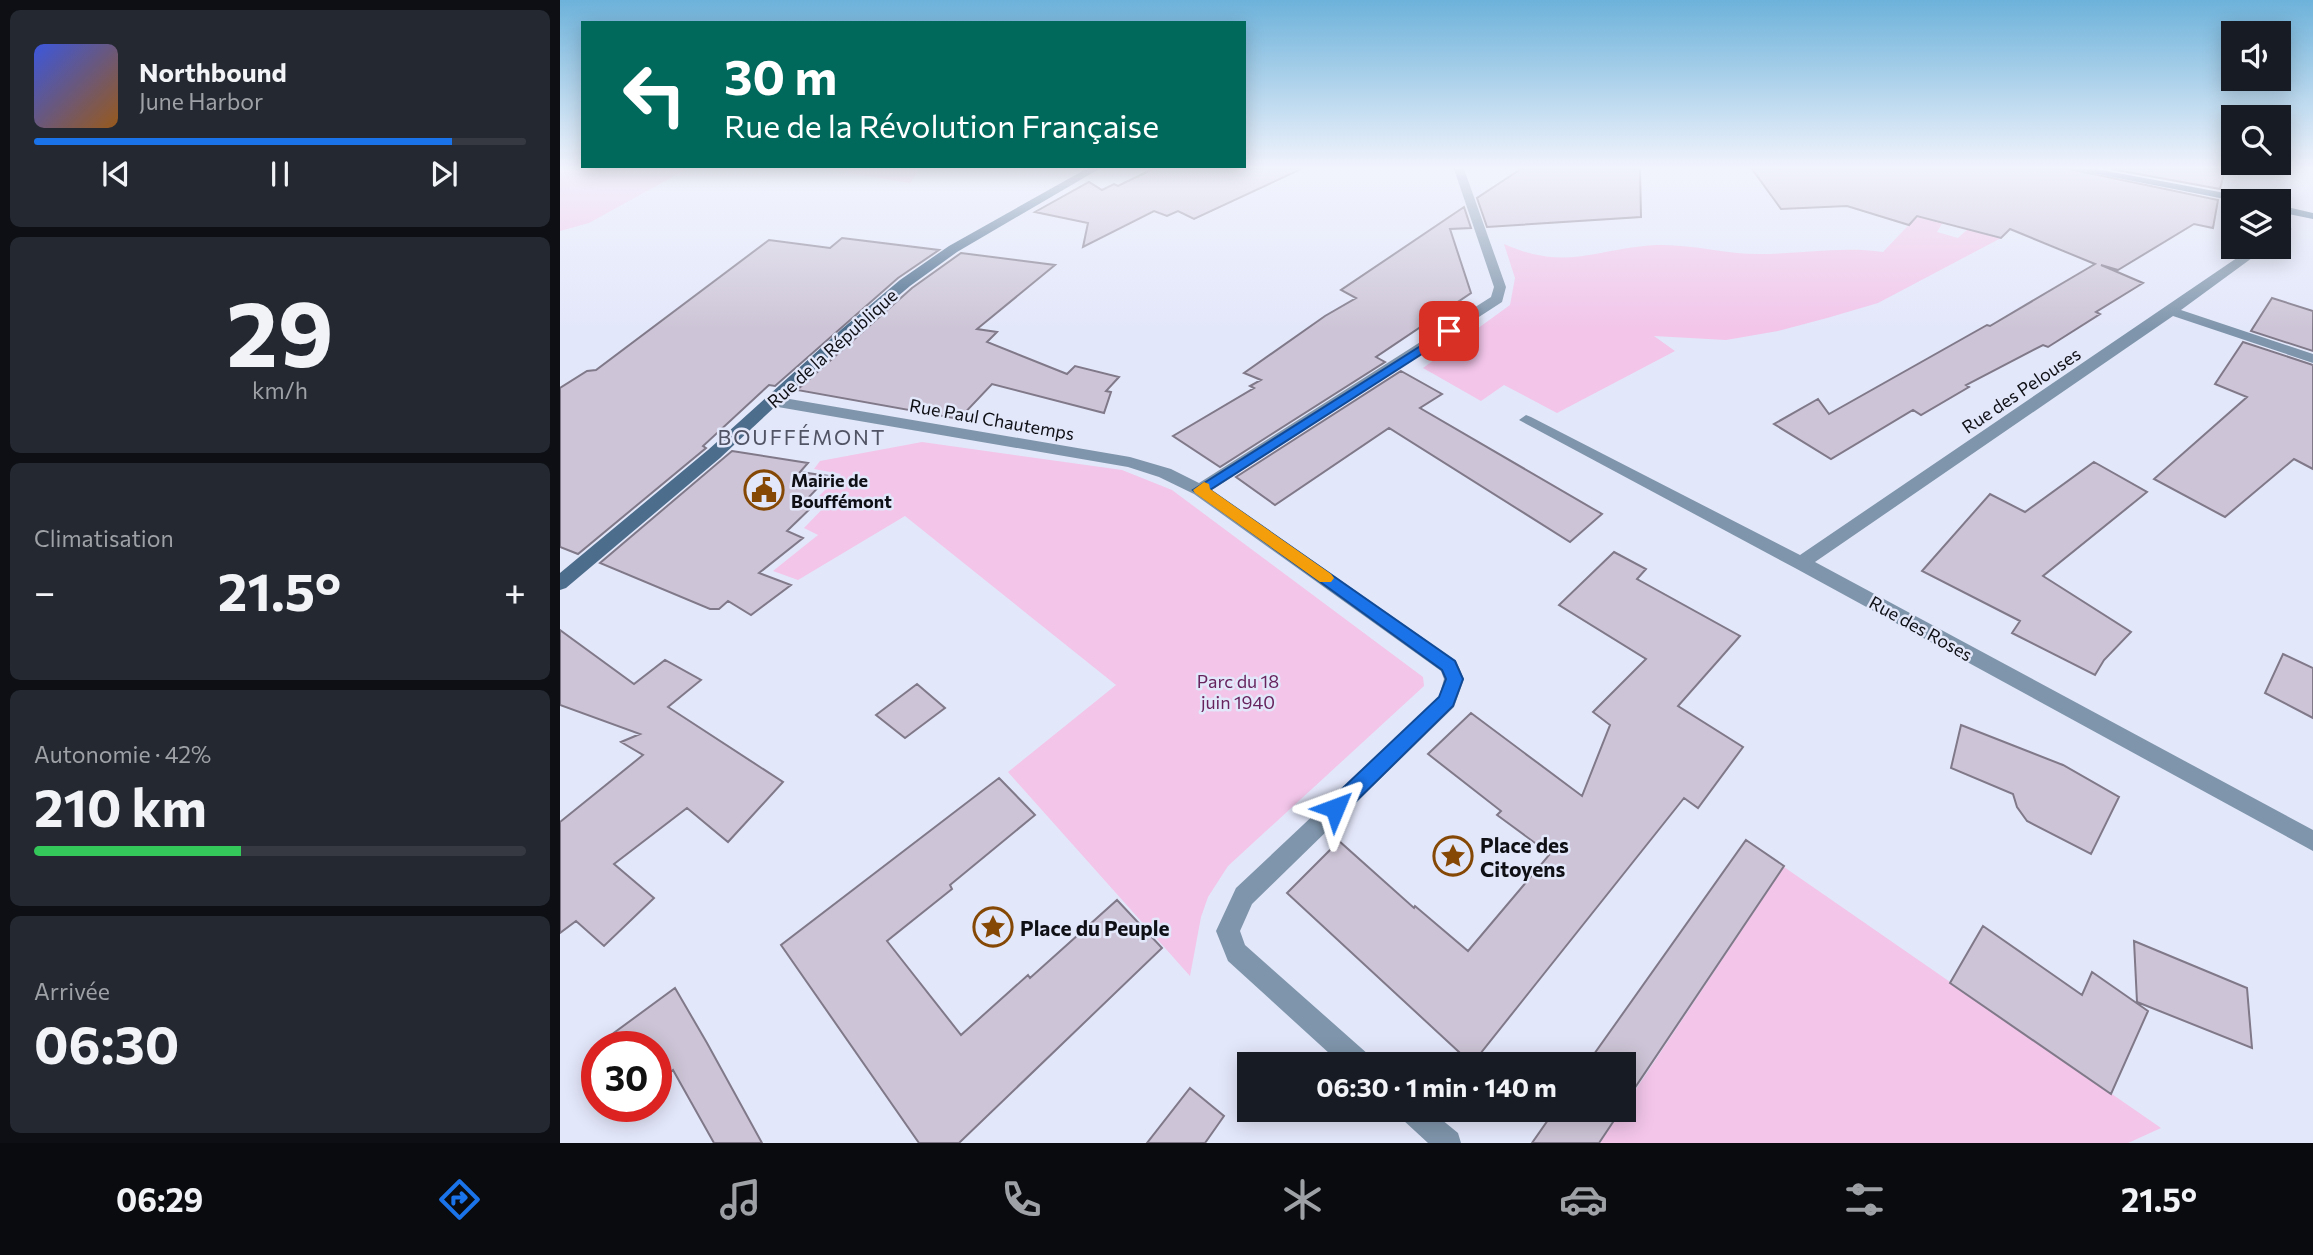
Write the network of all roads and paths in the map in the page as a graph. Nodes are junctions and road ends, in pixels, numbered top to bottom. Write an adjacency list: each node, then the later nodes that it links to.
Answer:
1 (997, 222): 6 (street, Rue de la République)
2 (1478, 222): 8 (street)
3 (2244, 259): 4 (street, Rue des Pelouses)
4 (2171, 311): 5 (street); 9 (street, Rue des Pelouses)
5 (2313, 359)
6 (772, 401): 8 (street, Rue Paul Chautemps); 10 (street, Rue de la République)
7 (1526, 420): 9 (street, Rue des Roses)
8 (1200, 490): 12 (street, Rue Paul Chautemps)
9 (1801, 563): 11 (street, Rue des Roses)
10 (560, 583)
11 (2313, 841)
12 (1347, 1052)
13 (1424, 1122): 14 (street)
14 (1448, 1143)

